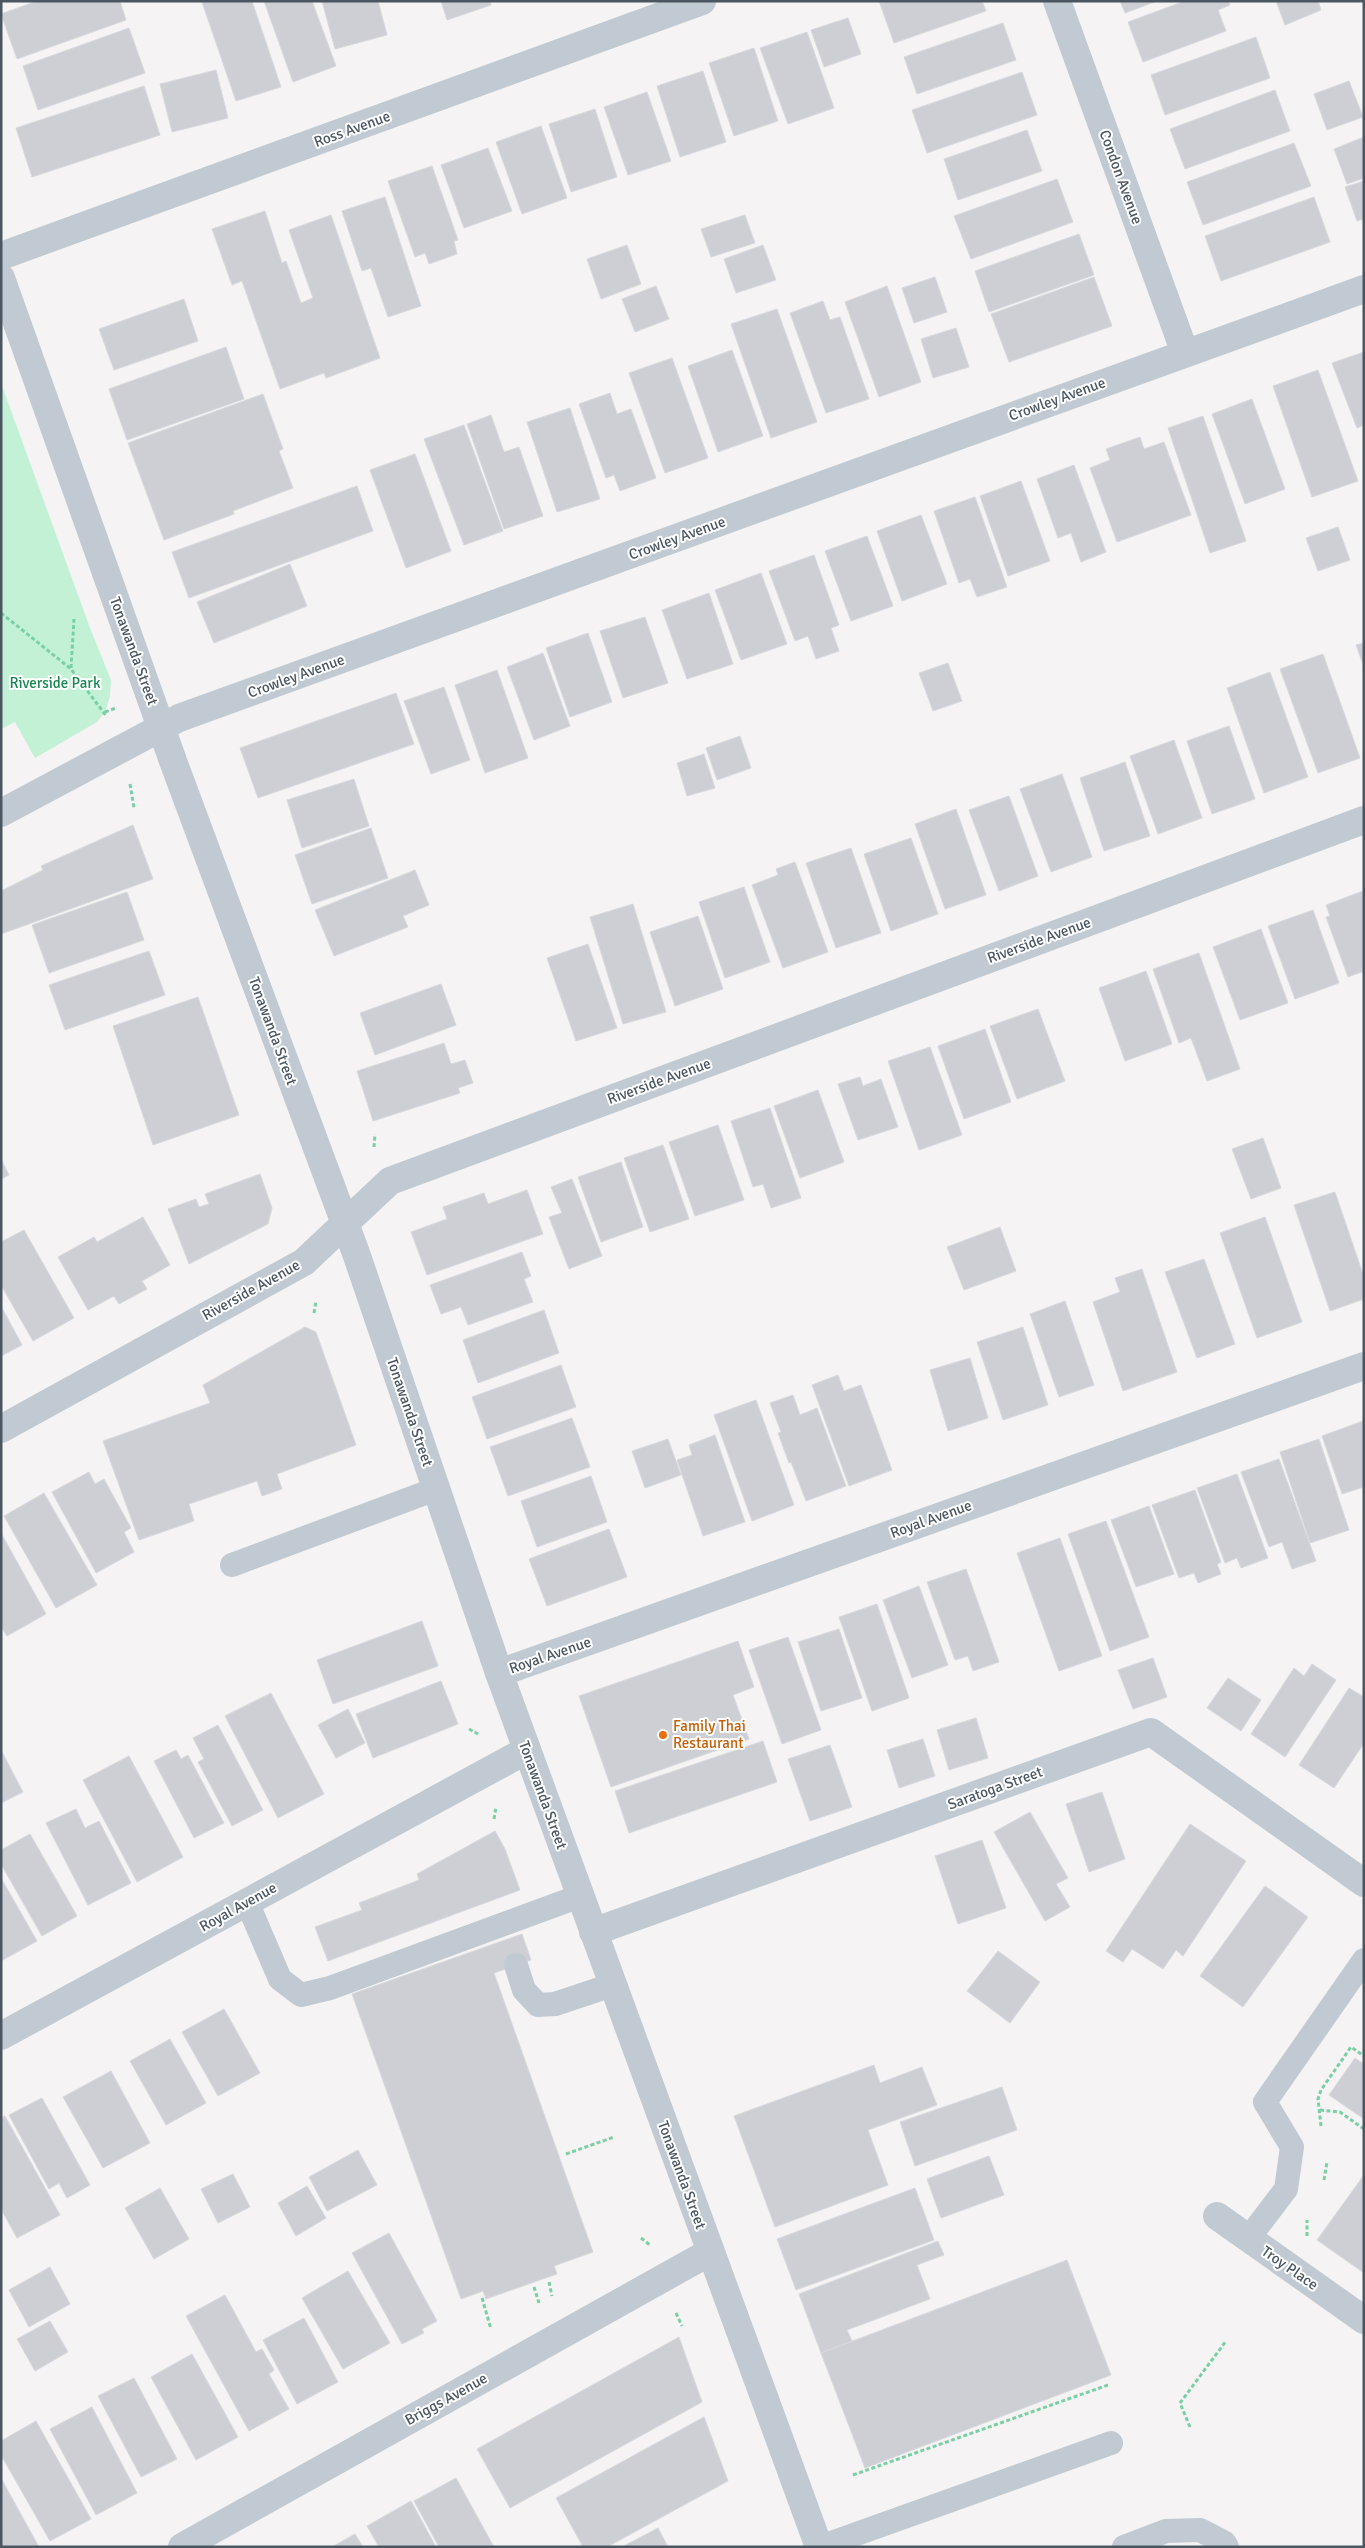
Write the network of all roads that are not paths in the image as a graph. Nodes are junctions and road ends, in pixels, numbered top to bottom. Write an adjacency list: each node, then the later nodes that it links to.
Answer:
1 (702, 1): 3 (street, Ross Avenue)
2 (1057, 1): 6 (street, Condon Avenue)
3 (1, 256)
4 (1, 278): 7 (street, Tonawanda Street)
5 (1364, 289): 6 (street, Crowley Avenue)
6 (1185, 353): 7 (street, Crowley Avenue)
7 (161, 728): 8 (street, Crowley Avenue); 10 (street, Tonawanda Street)
8 (1, 813)
9 (1364, 820): 10 (street, Riverside Avenue)
10 (344, 1223): 12 (street, Riverside Avenue); 13 (street, Tonawanda Street)
11 (1364, 1366): 15 (street, Royal Avenue)
12 (1, 1429)
13 (436, 1489): 14 (lane); 15 (street, Tonawanda Street)
14 (232, 1565)
15 (499, 1672): 16 (street, Tonawanda Street)
16 (527, 1750): 18 (street, Tonawanda Street); 19 (street, Royal Avenue)
17 (1364, 1883): 20 (street, Saratoga Street)
18 (580, 1896): 19 (lane); 20 (street, Tonawanda Street)
19 (247, 1902): 24 (street, Royal Avenue)
20 (593, 1932): 23 (street, Tonawanda Street)
21 (1364, 1960): 26 (lane)
22 (516, 1965): 23 (lane)
23 (612, 1984): 27 (street, Tonawanda Street)
24 (1, 2036)
25 (1217, 2216): 26 (street, Troy Place)
26 (1248, 2238): 28 (street, Troy Place)
27 (710, 2252): 31 (street, Briggs Avenue); 32 (street, Tonawanda Street)
28 (1364, 2320)
29 (1111, 2443): 32 (lane)
30 (1169, 2539): 33 (lane); 34 (lane)
31 (182, 2547)
32 (820, 2547)
33 (1124, 2547)
34 (1226, 2547)

